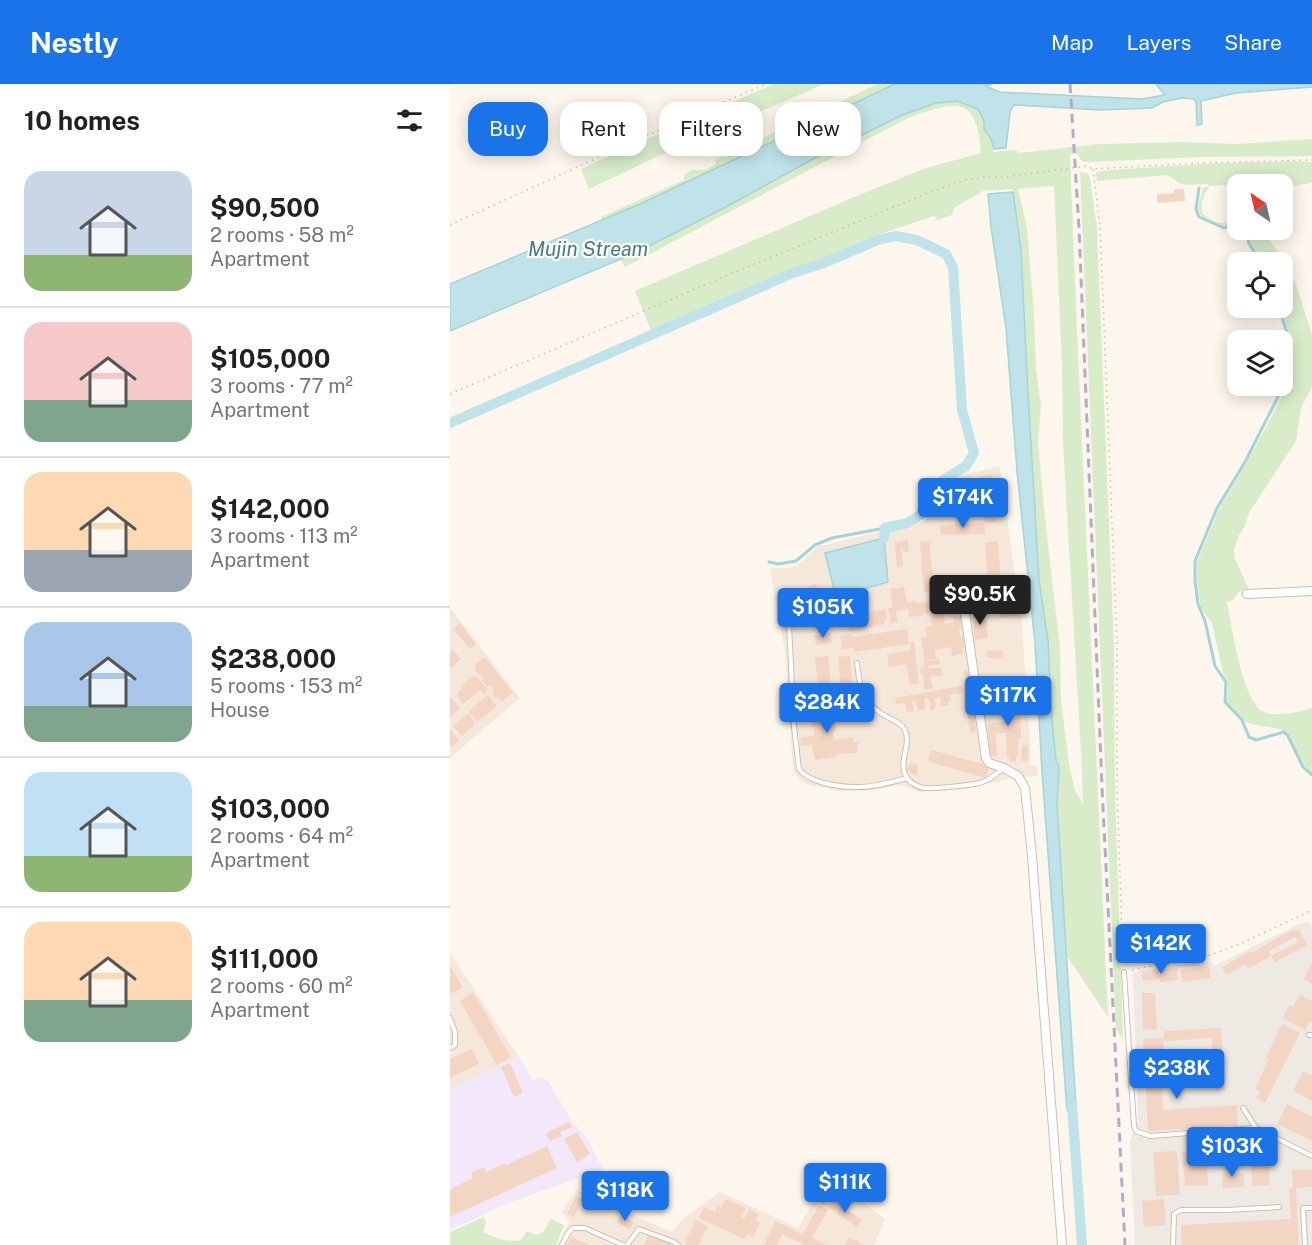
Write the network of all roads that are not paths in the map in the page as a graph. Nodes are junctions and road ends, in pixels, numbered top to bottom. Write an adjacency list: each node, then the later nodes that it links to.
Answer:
1 (1312, 591): 3 (street)
2 (962, 592): 6 (street)
3 (1247, 594)
4 (825, 612): 7 (lane)
5 (857, 663): 7 (lane)
6 (1004, 768): 7 (lane); 20 (street)
7 (907, 778)
8 (1124, 972): 12 (lane)
9 (450, 1018): 10 (lane)
10 (450, 1048)
11 (1243, 1108): 12 (lane)
12 (1256, 1128): 13 (lane)
13 (1312, 1156)
14 (1279, 1207): 21 (lane)
15 (1312, 1208): 22 (lane)
16 (562, 1245): 17 (lane)
17 (623, 1245)
18 (627, 1245): 19 (lane)
19 (678, 1245)
20 (1062, 1245)
21 (1173, 1245)
22 (1305, 1245)

